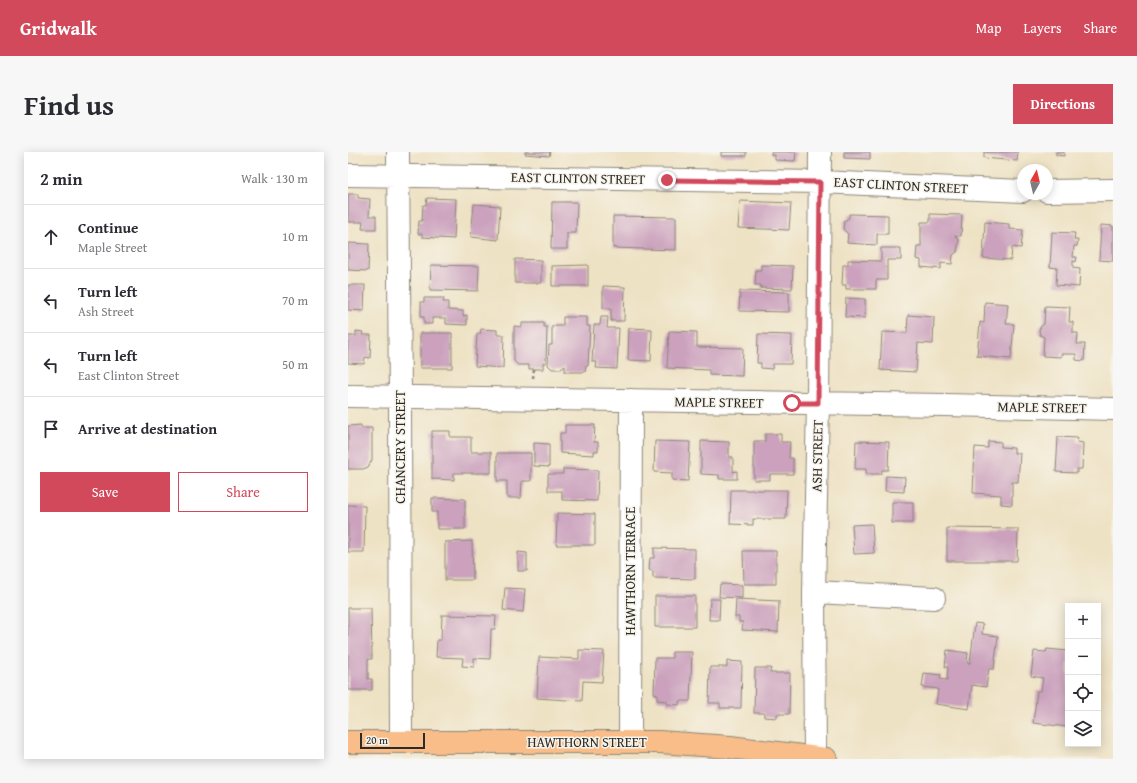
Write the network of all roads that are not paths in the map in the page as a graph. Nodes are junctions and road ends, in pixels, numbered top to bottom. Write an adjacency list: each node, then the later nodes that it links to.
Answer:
1 (398, 152): 4 (street, CHANCERY STREET)
2 (820, 152): 5 (street, ASH STREET)
3 (348, 175): 4 (street, EAST CLINTON STREET)
4 (398, 175): 5 (street, EAST CLINTON STREET); 10 (street, CHANCERY STREET)
5 (820, 182): 8 (street, EAST CLINTON STREET); 12 (street, ASH STREET)
6 (1053, 190): 7 (street)
7 (1113, 190)
8 (1017, 191)
9 (348, 396): 10 (street, MAPLE STREET)
10 (400, 397): 11 (street, MAPLE STREET); 17 (street, CHANCERY STREET)
11 (631, 400): 12 (street, MAPLE STREET); 18 (street, HAWTHORN TERRACE)
12 (818, 403): 13 (street, MAPLE STREET); 14 (street, ASH STREET)
13 (1113, 409)
14 (814, 592): 15 (street); 19 (street, ASH STREET)
15 (934, 598)
16 (348, 742): 17 (main road, HAWTHORN STREET)
17 (401, 742): 18 (main road, HAWTHORN STREET)
18 (630, 742): 19 (main road, HAWTHORN STREET)
19 (818, 758)

